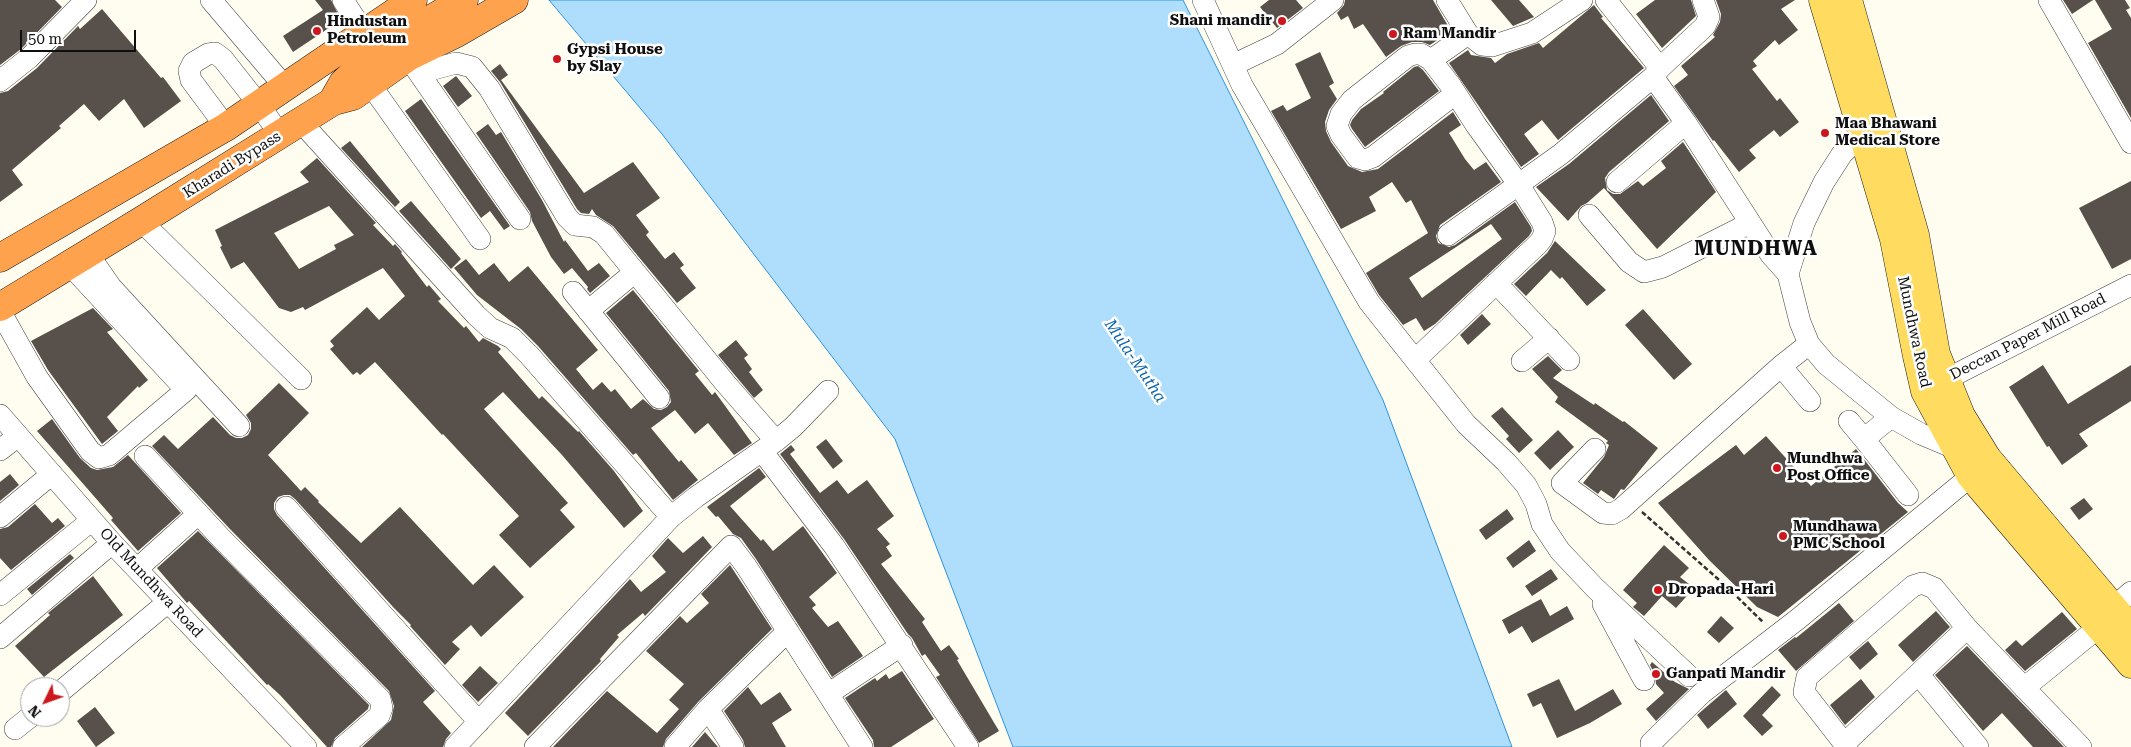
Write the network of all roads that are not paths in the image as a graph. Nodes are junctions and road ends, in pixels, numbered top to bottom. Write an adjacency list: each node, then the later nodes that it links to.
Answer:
1 (86, 0): 22 (street)
2 (342, 0): 16 (street)
3 (413, 0): 16 (highway)
4 (514, 0): 15 (highway)
5 (1203, 0): 20 (street)
6 (1333, 0): 20 (street)
7 (1582, 0): 17 (street)
8 (1606, 0): 21 (street)
9 (1703, 0): 21 (street)
10 (1823, 0): 31 (main road, Mundhwa Road)
11 (1848, 0): 31 (main road, Mundhwa Road)
12 (2049, 0): 32 (street)
13 (1452, 2): 17 (street)
14 (223, 4): 25 (street)
15 (457, 14): 19 (highway); 26 (highway, Kharadi Bypass)
16 (365, 34): 25 (highway)
17 (1468, 34): 18 (street)
18 (1431, 60): 24 (street); 24 (street)
19 (413, 65): 23 (highway); 36 (street); 43 (street)
20 (1233, 65): 53 (street)
21 (1656, 73): 28 (street); 34 (street)
22 (0, 81)
23 (370, 84): 26 (highway); 40 (street)
24 (1451, 86): 34 (street)
25 (285, 87): 27 (highway)
26 (332, 102): 30 (highway, Kharadi Bypass)
27 (260, 106): 29 (highway); 29 (street); 30 (street)
28 (1686, 123): 33 (street); 38 (street)
29 (226, 127): 41 (highway)
30 (290, 128): 37 (highway, Kharadi Bypass); 81 (street)
31 (1873, 130): 44 (street); 58 (main road, Mundhwa Road)
32 (2131, 143)
33 (1618, 182)
34 (1519, 185): 39 (street); 45 (street)
35 (1589, 215): 38 (street)
36 (520, 219)
37 (141, 221): 42 (highway, Kharadi Bypass); 57 (street)
38 (1750, 223): 44 (street)
39 (1448, 235)
40 (480, 239)
41 (0, 258)
42 (79, 259): 48 (highway, Kharadi Bypass); 49 (street); 65 (street)
43 (635, 272): 50 (street); 68 (street)
44 (1788, 274): 52 (street)
45 (1496, 283): 51 (street); 53 (street)
46 (2131, 285): 58 (street, Deccan Paper Mill Road)
47 (573, 292): 50 (street)
48 (0, 306)
49 (0, 311)
50 (588, 311): 60 (street)
51 (1549, 338): 54 (street); 55 (street)
52 (1809, 344): 56 (street); 63 (street)
53 (1415, 360): 77 (street)
54 (1570, 360)
55 (1522, 362)
56 (1781, 366): 61 (street); 75 (street)
57 (302, 379)
58 (1936, 385): 70 (main road, Mundhwa Road); 88 (main road, Mundhwa Road)
59 (828, 391): 68 (street)
60 (659, 398)
61 (1810, 401)
62 (0, 414): 66 (street, Old Mundhwa Road)
63 (1891, 416): 67 (street); 70 (street)
64 (1848, 421): 67 (street)
65 (239, 426)
66 (18, 436): 71 (street); 73 (street, Old Mundhwa Road)
67 (1864, 439): 76 (street)
68 (769, 446): 81 (street); 93 (street)
69 (1595, 449): 75 (street)
70 (1957, 449): 74 (main road, Mundhwa Road)
71 (0, 450)
72 (145, 456): 79 (street)
73 (52, 474): 80 (street); 82 (street, Old Mundhwa Road)
74 (1971, 476): 88 (main road, Mundhwa Road); 103 (street)
75 (1562, 483): 77 (street)
76 (1908, 495)
77 (1536, 504): 85 (street)
78 (286, 507): 102 (street)
79 (198, 514): 84 (street); 106 (street)
80 (0, 517)
81 (671, 517): 102 (street)
82 (92, 520): 83 (street, Old Mundhwa Road); 86 (street)
83 (112, 543): 84 (street, Old Mundhwa Road); 92 (street)
84 (137, 569): 87 (street, Old Mundhwa Road)
85 (1595, 588): 96 (street); 97 (street)
86 (0, 596)
87 (168, 602): 98 (street); 105 (street, Old Mundhwa Road)
88 (2105, 606): 90 (main road, Mundhwa Road); 94 (main road, Mundhwa Road); 99 (street)
89 (1967, 628): 95 (street); 99 (street); 104 (street)
90 (2131, 629)
91 (788, 631): 100 (street); 101 (street); 108 (street)
92 (0, 638)
93 (902, 645): 100 (street); 112 (street)
94 (2131, 664)
95 (1919, 675): 104 (street); 113 (street)
96 (1689, 676)
97 (1644, 680)
98 (70, 684)
99 (2024, 688): 114 (street)
100 (828, 694): 111 (street)
101 (708, 710): 109 (street); 110 (street)
102 (479, 722): 107 (street)
103 (1651, 743)
104 (1845, 745)
105 (306, 747)
106 (343, 747)
107 (455, 747)
108 (535, 747)
109 (675, 747)
110 (733, 747)
111 (862, 747)
112 (968, 747)
113 (1978, 747)
114 (2081, 747)

